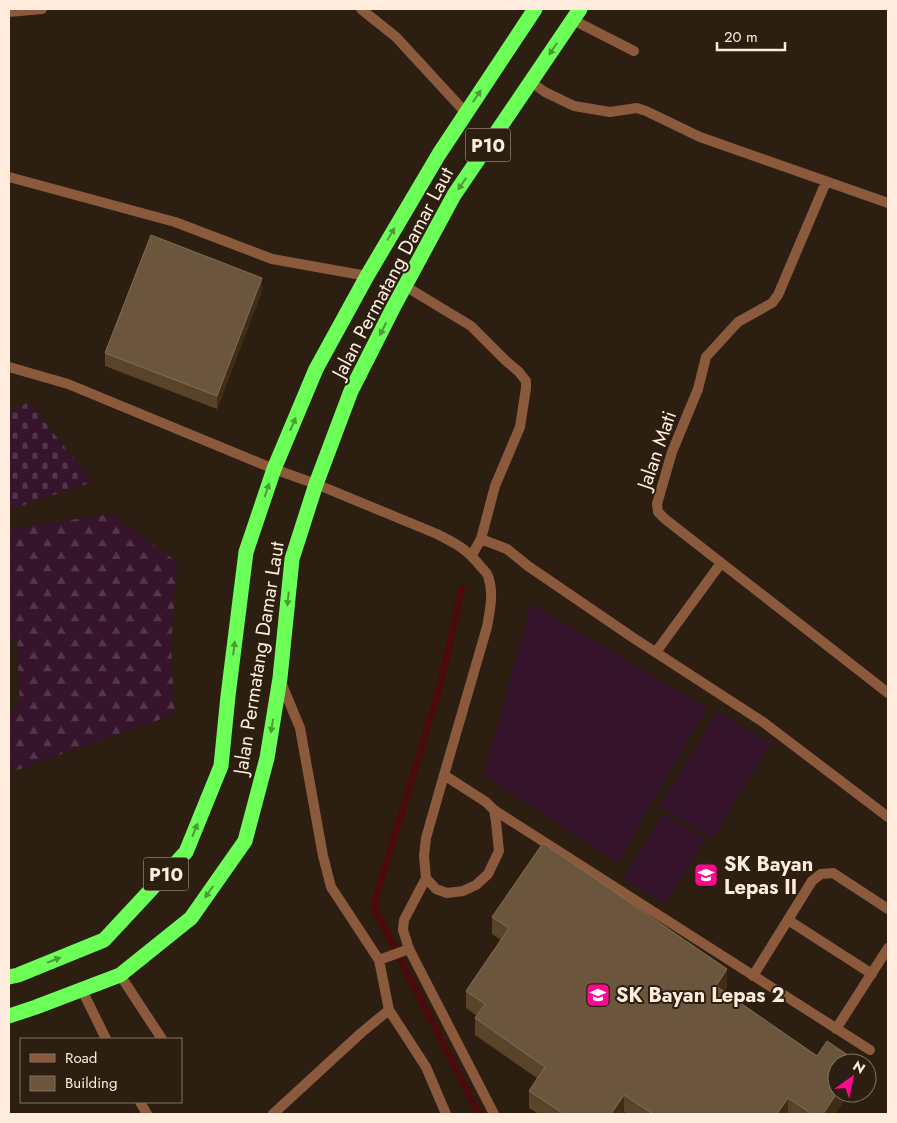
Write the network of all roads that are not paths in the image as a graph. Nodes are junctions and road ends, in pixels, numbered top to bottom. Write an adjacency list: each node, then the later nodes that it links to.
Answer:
1 (42, 9): 4 (street)
2 (361, 9): 8 (street)
3 (535, 9): 8 (highway, Jalan Permatang Damar Laut / P10, one-way to 3)
4 (9, 12)
5 (576, 14): 6 (street); 7 (highway, Jalan Permatang Damar Laut / P10, one-way to 7)
6 (634, 50)
7 (531, 82): 10 (street); 13 (highway, Jalan Permatang Damar Laut / P10, one-way to 13)
8 (466, 113): 12 (highway, Jalan Permatang Damar Laut / P10, one-way to 8)
9 (9, 177): 12 (street)
10 (826, 182): 11 (street); 19 (street, Jalan Mati)
11 (888, 203)
12 (367, 276): 15 (highway, Jalan Permatang Damar Laut / P10, one-way to 12)
13 (405, 286): 16 (highway, Jalan Permatang Damar Laut / P10, one-way to 16); 17 (street)
14 (9, 367): 15 (street)
15 (274, 468): 16 (street); 35 (highway, Jalan Permatang Damar Laut / P10, one-way to 15)
16 (316, 484): 18 (street); 21 (highway, Jalan Permatang Damar Laut / P10, one-way to 21)
17 (481, 538): 18 (street); 20 (street)
18 (472, 555): 23 (street)
19 (721, 563): 20 (street); 22 (street, Jalan Mati)
20 (656, 652): 25 (street)
21 (280, 678): 31 (street); 33 (highway, Jalan Permatang Damar Laut / P10, one-way to 33)
22 (888, 693)
23 (444, 775): 24 (street); 26 (street)
24 (494, 810): 26 (street); 34 (street)
25 (888, 818)
26 (426, 878): 30 (street)
27 (888, 909): 28 (street)
28 (788, 920): 32 (street); 34 (street)
29 (888, 948): 32 (street)
30 (405, 950): 31 (street); 47 (street)
31 (384, 958): 37 (street)
32 (872, 974): 39 (street)
33 (120, 976): 36 (highway, Jalan Permatang Damar Laut / P10); 41 (street)
34 (753, 976): 39 (street)
35 (9, 977)
36 (82, 990): 38 (highway, Jalan Permatang Damar Laut / P10); 40 (street)
37 (389, 1010): 45 (street); 46 (street)
38 (9, 1016)
39 (836, 1029): 42 (street)
40 (106, 1038)
41 (161, 1038)
42 (870, 1050)
43 (141, 1103): 44 (street)
44 (147, 1114)
45 (273, 1114)
46 (446, 1114)
47 (494, 1114)

